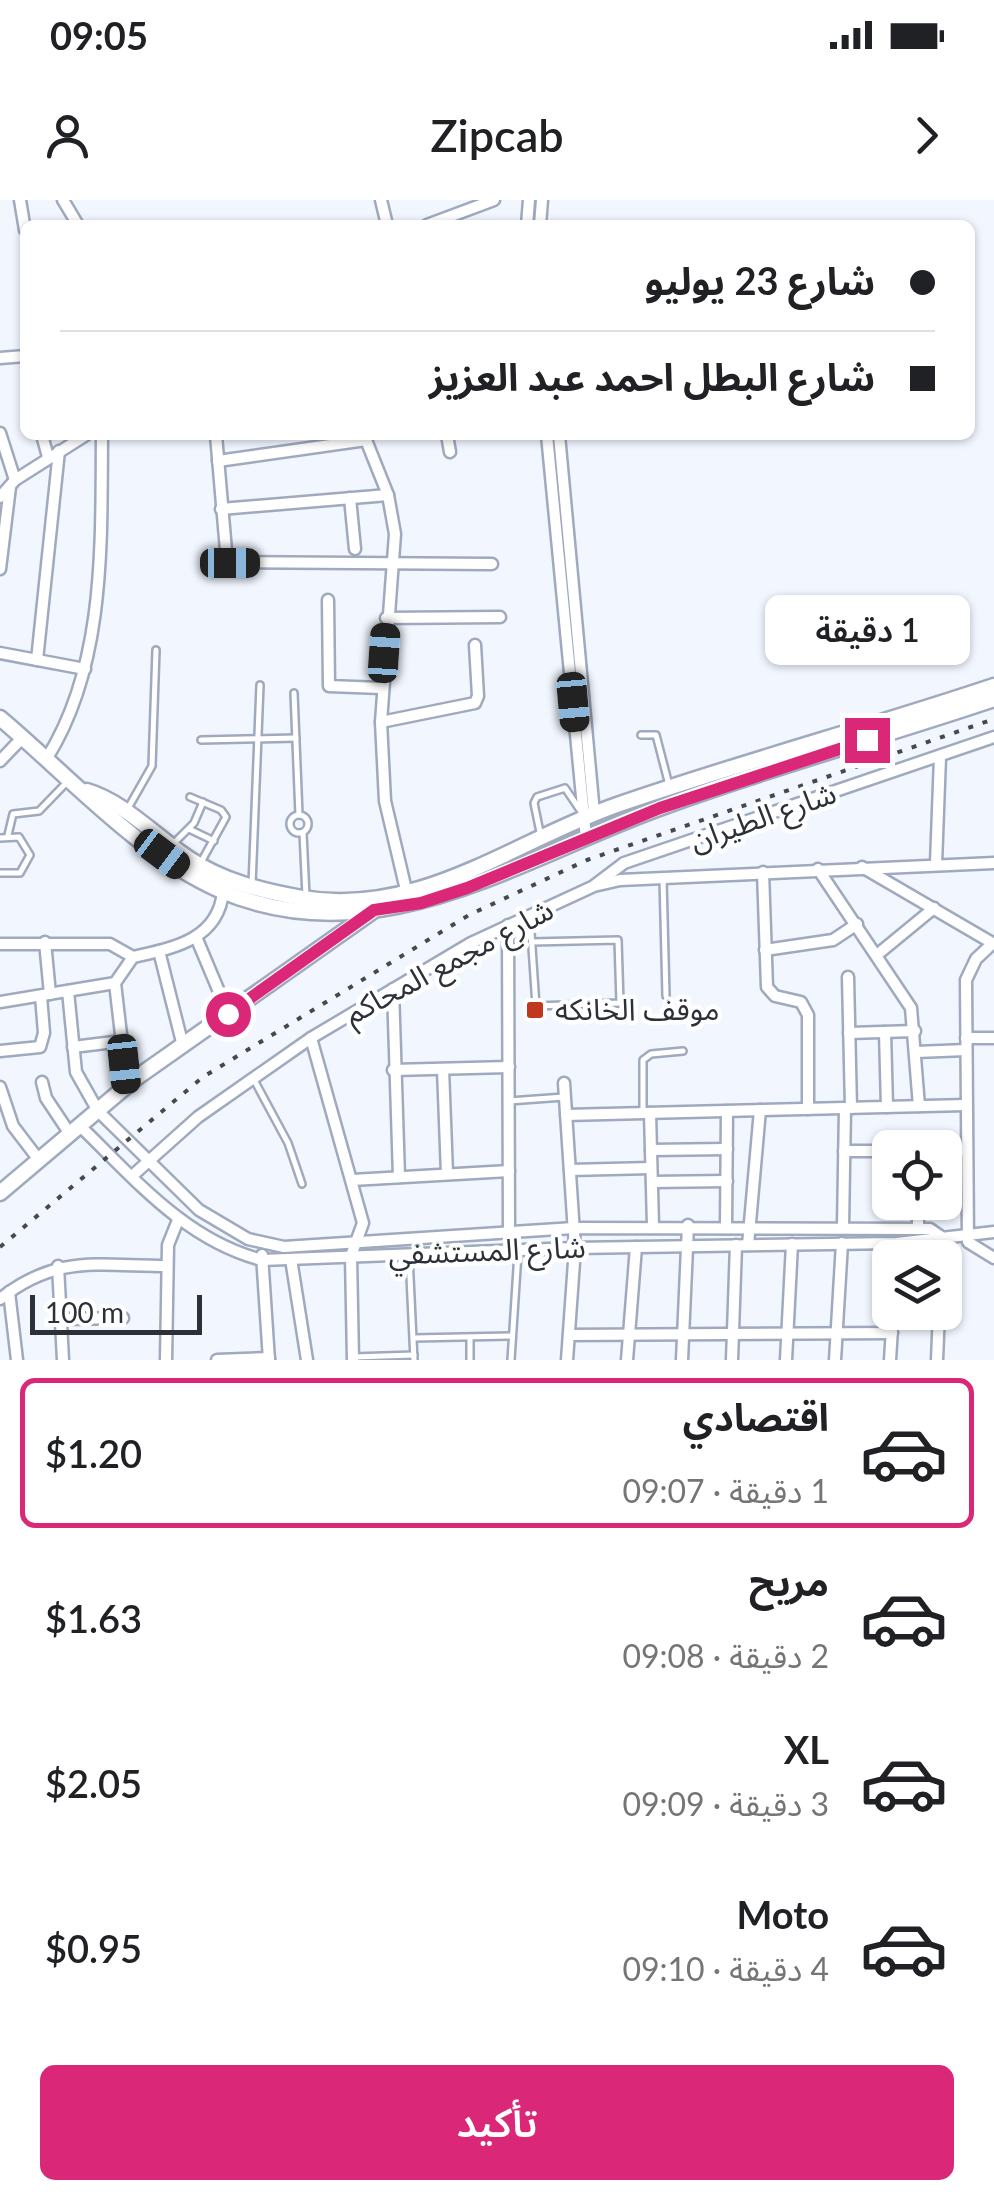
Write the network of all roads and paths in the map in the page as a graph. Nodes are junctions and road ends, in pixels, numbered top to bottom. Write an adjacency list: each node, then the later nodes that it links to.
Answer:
1 (494, 200): 2 (street)
2 (440, 220)
3 (0, 434): 15 (street)
4 (43, 440): 16 (street)
5 (78, 440): 13 (street)
6 (102, 440): 34 (street)
7 (216, 440): 17 (street)
8 (347, 440): 17 (street)
9 (366, 440): 19 (street)
10 (447, 440): 14 (street)
11 (548, 440): 58 (street)
12 (560, 440): 58 (street)
13 (59, 451): 16 (street); 33 (street)
14 (450, 452)
15 (3, 456): 18 (street)
16 (48, 458): 18 (street)
17 (218, 461): 22 (street)
18 (13, 483): 20 (street); 26 (street)
19 (388, 495): 21 (street); 24 (street)
20 (0, 498)
21 (350, 498): 22 (street); 23 (street)
22 (221, 508): 24 (street)
23 (355, 548)
24 (390, 564): 25 (street); 29 (street)
25 (492, 564)
26 (0, 569)
27 (328, 600): 37 (street)
28 (500, 617): 29 (street)
29 (386, 618): 37 (street)
30 (476, 645): 41 (street)
31 (156, 650): 56 (lane)
32 (0, 653): 33 (street)
33 (37, 660): 34 (street)
34 (85, 669): 49 (street)
35 (260, 685): 46 (lane)
36 (994, 686): 52 (main road)
37 (381, 688): 41 (street)
38 (294, 693): 45 (lane)
39 (994, 699): 64 (main road)
40 (0, 718): 43 (main road)
41 (381, 722): 79 (street)
42 (641, 736): 52 (lane)
43 (23, 737): 49 (main road); 50 (street)
44 (994, 737): 48 (street, شارع الطيران)
45 (296, 738): 46 (lane); 57 (lane)
46 (258, 739): 47 (lane); 76 (lane)
47 (201, 740)
48 (940, 757): 68 (street); 75 (street, شارع الطيران)
49 (47, 758): 51 (main road)
50 (0, 761)
51 (71, 778): 53 (main road); 61 (lane)
52 (670, 788): 58 (main road)
53 (86, 791): 56 (main road); 77 (main road)
54 (190, 797): 55 (lane)
55 (203, 802): 59 (lane); 65 (lane)
56 (125, 812): 66 (main road)
57 (299, 815): 60 (lane); 60 (lane)
58 (589, 815): 63 (main road); 63 (lane); 64 (street)
59 (189, 829): 65 (lane); 66 (lane)
60 (303, 833): 78 (lane)
61 (8, 836): 62 (lane); 73 (lane)
62 (0, 838)
63 (541, 838): 79 (main road)
64 (586, 838): 79 (main road)
65 (214, 841): 69 (lane)
66 (171, 846): 69 (main road)
67 (994, 863): 68 (street, شارع مجمع المحاكم)
68 (936, 864): 70 (street, شارع مجمع المحاكم)
69 (200, 865): 76 (main road)
70 (862, 867): 71 (street, شارع مجمع المحاكم); 80 (street)
71 (818, 869): 72 (street, شارع مجمع المحاكم); 83 (street)
72 (763, 872): 74 (street, شارع مجمع المحاكم); 90 (street)
73 (0, 873)
74 (663, 878): 75 (street, شارع مجمع المحاكم); 99 (lane)
75 (594, 886): 82 (street, شارع مجمع المحاكم)
76 (252, 888): 78 (main road)
77 (223, 892): 81 (main road); 85 (street)
78 (306, 899): 79 (main road)
79 (408, 900): 81 (main road)
80 (934, 908): 89 (street); 92 (street)
81 (374, 910): 101 (main road)
82 (530, 915): 84 (street, شارع مجمع المحاكم); 87 (lane)
83 (856, 924): 90 (street); 92 (street)
84 (508, 926): 96 (street, شارع مجمع المحاكم); 114 (street)
85 (196, 937): 91 (street); 101 (street)
86 (45, 942): 88 (street); 93 (street); 98 (street)
87 (532, 942): 87 (lane)
88 (0, 944)
89 (993, 944): 108 (street)
90 (766, 950): 129 (street)
91 (160, 951): 93 (street); 109 (street)
92 (878, 954): 103 (street)
93 (132, 956): 95 (street)
94 (848, 977): 104 (street)
95 (115, 983): 97 (street); 107 (street)
96 (393, 989): 105 (street, شارع مجمع المحاكم); 116 (street)
97 (68, 991): 98 (street); 110 (street, شارع المستشفي)
98 (46, 995): 100 (street); 111 (street)
99 (666, 996)
100 (0, 1002)
101 (228, 1014): 109 (main road)
102 (886, 1032): 103 (street); 104 (street); 127 (street)
103 (915, 1032): 113 (street)
104 (849, 1033): 128 (street)
105 (311, 1038): 117 (street, شارع مجمع المحاكم); 150 (street)
106 (994, 1038): 108 (street)
107 (122, 1041): 110 (street); 120 (street)
108 (966, 1044): 113 (street); 125 (street)
109 (183, 1046): 120 (main road)
110 (73, 1047): 131 (street, شارع المستشفي)
111 (0, 1051)
112 (682, 1052): 133 (lane)
113 (916, 1052): 126 (street)
114 (508, 1067): 115 (street); 123 (street)
115 (443, 1069): 116 (street); 147 (street)
116 (393, 1070): 149 (street)
117 (252, 1076): 143 (street, شارع مجمع المحاكم); 153 (lane)
118 (42, 1082): 135 (street, شارع المستشفي)
119 (564, 1083): 122 (street)
120 (127, 1086): 131 (main road)
121 (0, 1087): 124 (street)
122 (564, 1097): 123 (lane); 134 (street)
123 (509, 1100): 146 (street)
124 (2, 1101): 142 (street)
125 (966, 1105): 126 (street); 139 (street)
126 (919, 1106): 127 (street)
127 (886, 1107): 128 (street)
128 (848, 1108): 129 (street); 141 (street)
129 (808, 1109): 130 (street)
130 (760, 1110): 132 (street); 159 (street)
131 (98, 1111): 135 (main road); 143 (street, شارع المستشفي)
132 (727, 1112): 133 (street); 137 (street)
133 (647, 1113): 134 (street); 136 (street)
134 (566, 1115): 145 (street)
135 (75, 1130): 142 (main road); 148 (street, شارع المستشفي)
136 (651, 1150): 137 (street); 144 (street)
137 (727, 1150): 151 (street)
138 (962, 1150): 139 (street)
139 (967, 1150): 166 (street)
140 (872, 1151): 141 (street)
141 (844, 1152): 161 (street)
142 (39, 1160): 154 (main road)
143 (150, 1160): 148 (street, شارع مجمع المحاكم); 173 (street, شارع المستشفي)
144 (652, 1168): 145 (street); 152 (street)
145 (570, 1170): 162 (street)
146 (508, 1171): 147 (street); 164 (street)
147 (447, 1174): 149 (street)
148 (132, 1176): 155 (street, شارع المستشفي)
149 (399, 1177): 150 (street)
150 (352, 1180): 168 (street)
151 (727, 1181): 152 (street); 158 (street)
152 (652, 1182): 160 (street)
153 (302, 1184)
154 (0, 1193)
155 (178, 1220): 184 (street, شارع المستشفي); 186 (street)
156 (918, 1220): 163 (street)
157 (688, 1225): 158 (street, شارع المستشفي); 160 (street, شارع المستشفي); 175 (street)
158 (726, 1225): 159 (street, شارع المستشفي)
159 (750, 1225): 161 (street, شارع المستشفي); 176 (street)
160 (653, 1226): 162 (street, شارع المستشفي)
161 (843, 1227): 163 (street, شارع المستشفي)
162 (574, 1228): 164 (street, شارع المستشفي); 177 (street)
163 (918, 1229): 167 (street, شارع المستشفي)
164 (508, 1230): 168 (street, شارع المستشفي)
165 (994, 1232): 166 (street, شارع المستشفي)
166 (968, 1234): 167 (street, شارع المستشفي); 182 (street)
167 (940, 1236): 169 (street, شارع المستشفي); 170 (street)
168 (357, 1240): 173 (street, شارع المستشفي); 181 (street)
169 (933, 1240)
170 (940, 1240)
171 (842, 1242): 172 (street, شارع المستشفي); 174 (street, شارع المستشفي); 192 (street)
172 (872, 1243)
173 (261, 1244): 184 (street)
174 (792, 1244): 176 (street, شارع المستشفي); 197 (street)
175 (688, 1245): 176 (street, شارع المستشفي); 178 (street, شارع المستشفي); 195 (street)
176 (742, 1245): 196 (street)
177 (575, 1248): 178 (street, شارع المستشفي); 179 (street, شارع المستشفي); 198 (street)
178 (636, 1248): 194 (street)
179 (518, 1250): 180 (street, شارع المستشفي); 199 (lane)
180 (408, 1253): 181 (street, شارع المستشفي); 201 (lane)
181 (351, 1256): 183 (street, شارع المستشفي); 203 (street)
182 (994, 1258)
183 (290, 1259): 184 (street, شارع المستشفي); 209 (street)
184 (262, 1260): 204 (street)
185 (58, 1266): 186 (street); 187 (street); 189 (street)
186 (166, 1266): 207 (street)
187 (5, 1296): 205 (street)
188 (123, 1318): 189 (street)
189 (61, 1319): 206 (street)
190 (892, 1330): 193 (street)
191 (938, 1330): 219 (street)
192 (836, 1333): 193 (street); 197 (street); 217 (street)
193 (892, 1333): 218 (street)
194 (629, 1334): 195 (street); 198 (street); 213 (street)
195 (683, 1334): 196 (street); 214 (street)
196 (733, 1334): 197 (street); 215 (street)
197 (788, 1334): 216 (street)
198 (569, 1335): 212 (street)
199 (511, 1336): 200 (lane); 211 (lane)
200 (470, 1337): 201 (lane); 210 (lane)
201 (413, 1338): 202 (lane)
202 (414, 1357): 203 (lane)
203 (353, 1358)
204 (269, 1359): 208 (street)
205 (17, 1360)
206 (63, 1360)
207 (166, 1360)
208 (217, 1360)
209 (306, 1360)
210 (470, 1360)
211 (511, 1360)
212 (567, 1360)
213 (627, 1360)
214 (682, 1360)
215 (732, 1360)
216 (786, 1360)
217 (835, 1360)
218 (890, 1360)
219 (938, 1360)

